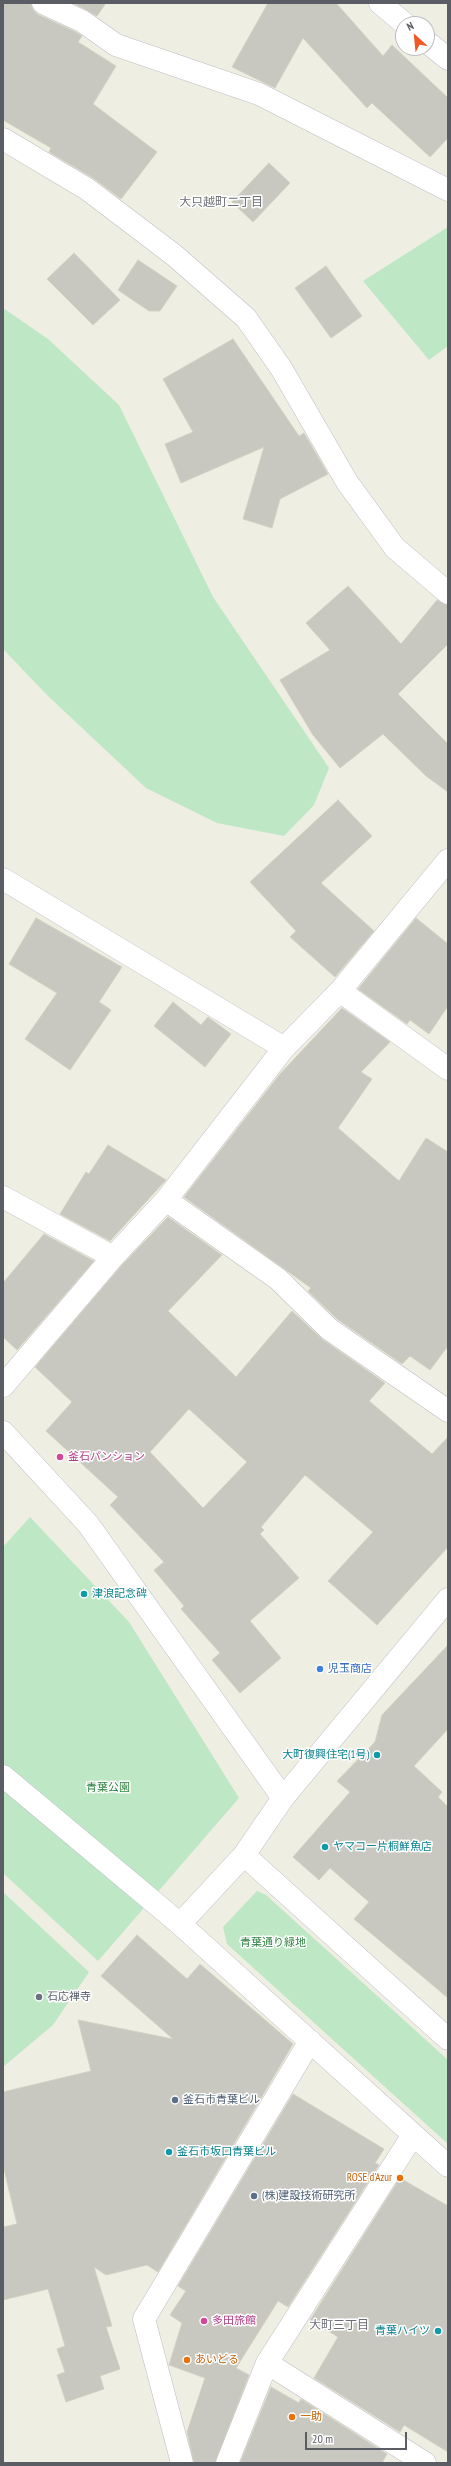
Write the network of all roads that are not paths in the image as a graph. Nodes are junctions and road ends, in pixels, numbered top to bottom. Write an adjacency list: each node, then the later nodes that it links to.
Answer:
1 (43, 3): 7 (street)
2 (380, 3): 3 (street)
3 (395, 16)
4 (435, 49): 5 (street)
5 (448, 60)
6 (3, 139): 8 (street)
7 (448, 190)
8 (448, 593)
9 (448, 860): 11 (street)
10 (3, 879): 12 (street)
11 (340, 990): 12 (street); 13 (street)
12 (284, 1048): 15 (street)
13 (448, 1069)
14 (3, 1197): 16 (street)
15 (166, 1200): 16 (street); 18 (street)
16 (113, 1257): 17 (street)
17 (3, 1386)
18 (448, 1410)
19 (3, 1432): 22 (street)
20 (448, 1599): 22 (street)
21 (3, 1776): 24 (street)
22 (283, 1798): 23 (street)
23 (244, 1855): 24 (street); 25 (street)
24 (180, 1924): 26 (street)
25 (447, 2036)
26 (310, 2041): 27 (street); 30 (street)
27 (413, 2135): 28 (street); 29 (street)
28 (448, 2166)
29 (267, 2363): 31 (street); 32 (street)
30 (182, 2463)
31 (227, 2463)
32 (425, 2463)

